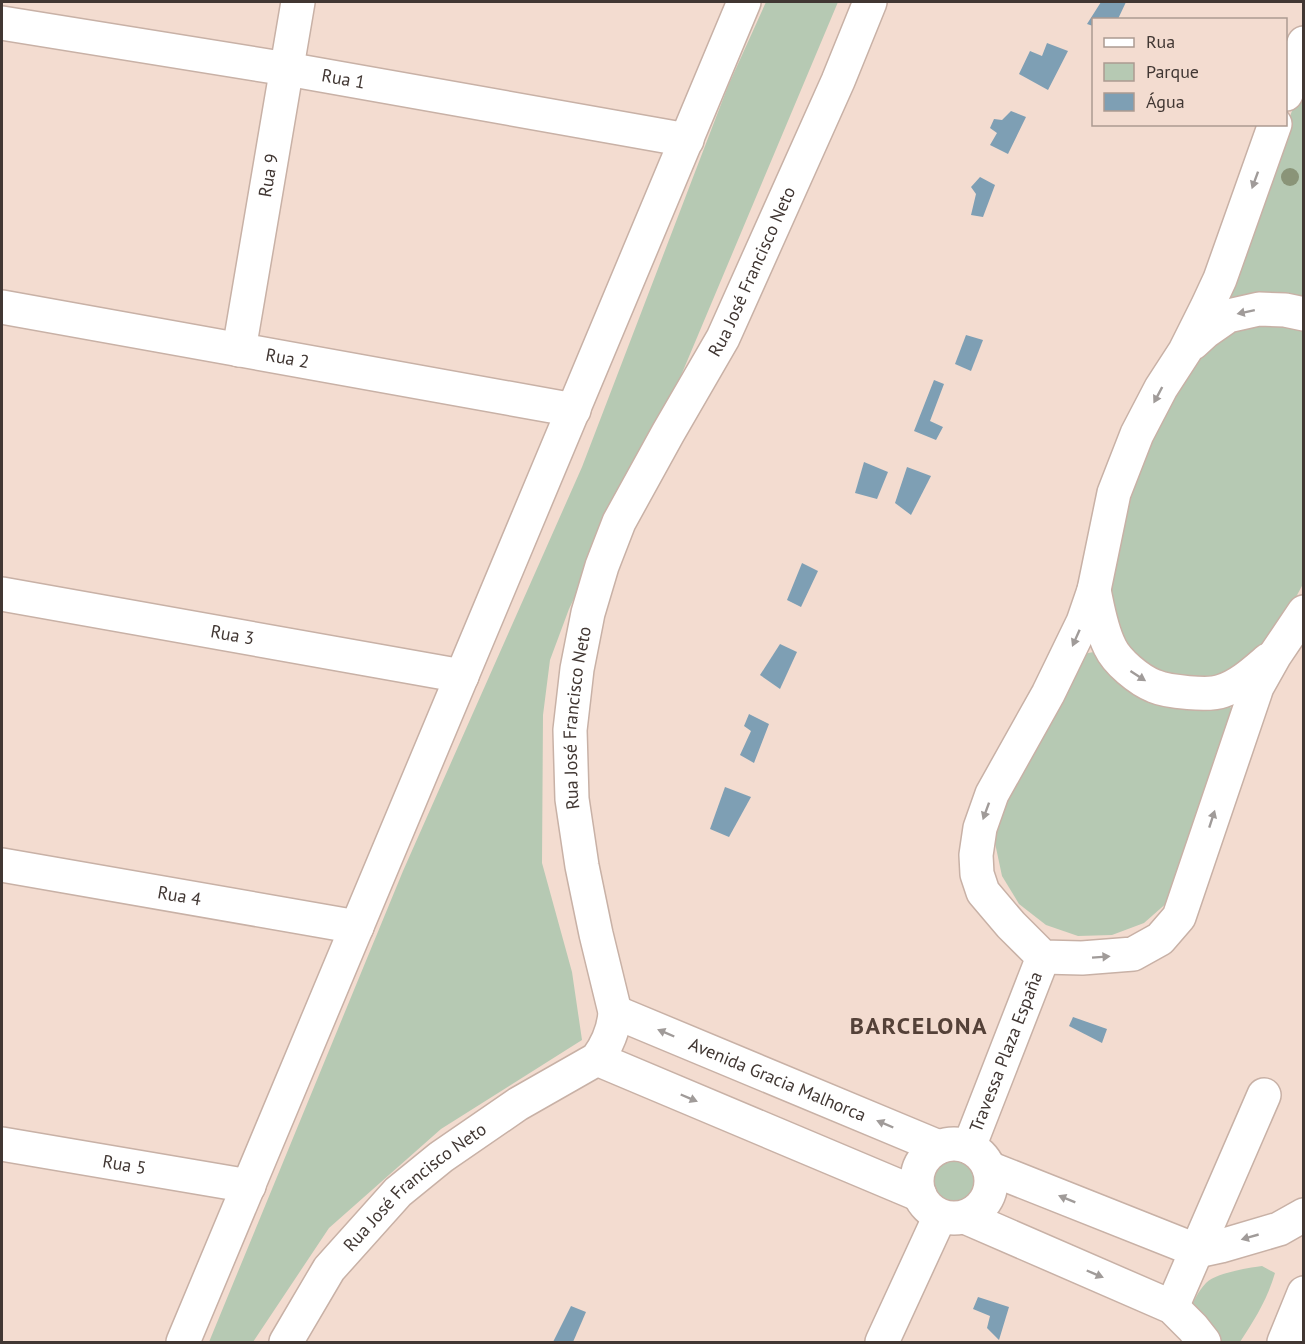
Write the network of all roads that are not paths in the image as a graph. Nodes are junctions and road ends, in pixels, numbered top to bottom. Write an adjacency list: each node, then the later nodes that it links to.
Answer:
1 (298, 2): 6 (street, Rua 9)
2 (744, 2): 11 (street)
3 (870, 2): 25 (street, Rua José Francisco Neto)
4 (2, 23): 6 (street, Rua 1)
5 (1304, 43): 8 (street)
6 (287, 69): 11 (street, Rua 1); 14 (street, Rua 9)
7 (1304, 74): 9 (street)
8 (1287, 92)
9 (1287, 94)
10 (1274, 126): 15 (street, one-way to 15)
11 (687, 140): 16 (street)
12 (2, 307): 14 (street, Rua 2)
13 (1304, 314): 15 (street, one-way to 15)
14 (239, 350): 16 (street, Rua 2)
15 (1185, 351): 17 (street, one-way to 17)
16 (574, 410): 21 (street)
17 (1094, 590): 20 (street, one-way to 20); 24 (street, one-way to 24)
18 (2, 594): 21 (street, Rua 3)
19 (1304, 612): 20 (street)
20 (1275, 655): 24 (street, one-way to 20)
21 (462, 676): 23 (street)
22 (2, 865): 23 (street, Rua 4)
23 (357, 927): 30 (street)
24 (1043, 957): 29 (street, Travessa Plaza España)
25 (615, 1012): 26 (street, Rua José Francisco Neto); 29 (street, Avenida Gracia Malhorca, one-way to 25)
26 (597, 1059): 31 (street, one-way to 31); 37 (street, Rua José Francisco Neto)
27 (1264, 1095): 33 (street)
28 (2, 1144): 30 (street, Rua 5)
29 (966, 1154): 31 (street); 31 (street); 33 (street, Avenida Gracia Malhorca, one-way to 29)
30 (249, 1186): 36 (street)
31 (941, 1209): 35 (street, one-way to 35); 38 (street)
32 (1304, 1215): 33 (street, one-way to 33)
33 (1198, 1251): 35 (street)
34 (1304, 1293): 40 (street)
35 (1172, 1307): 39 (street)
36 (183, 1342)
37 (286, 1342)
38 (882, 1342)
39 (1204, 1342)
40 (1284, 1342)

